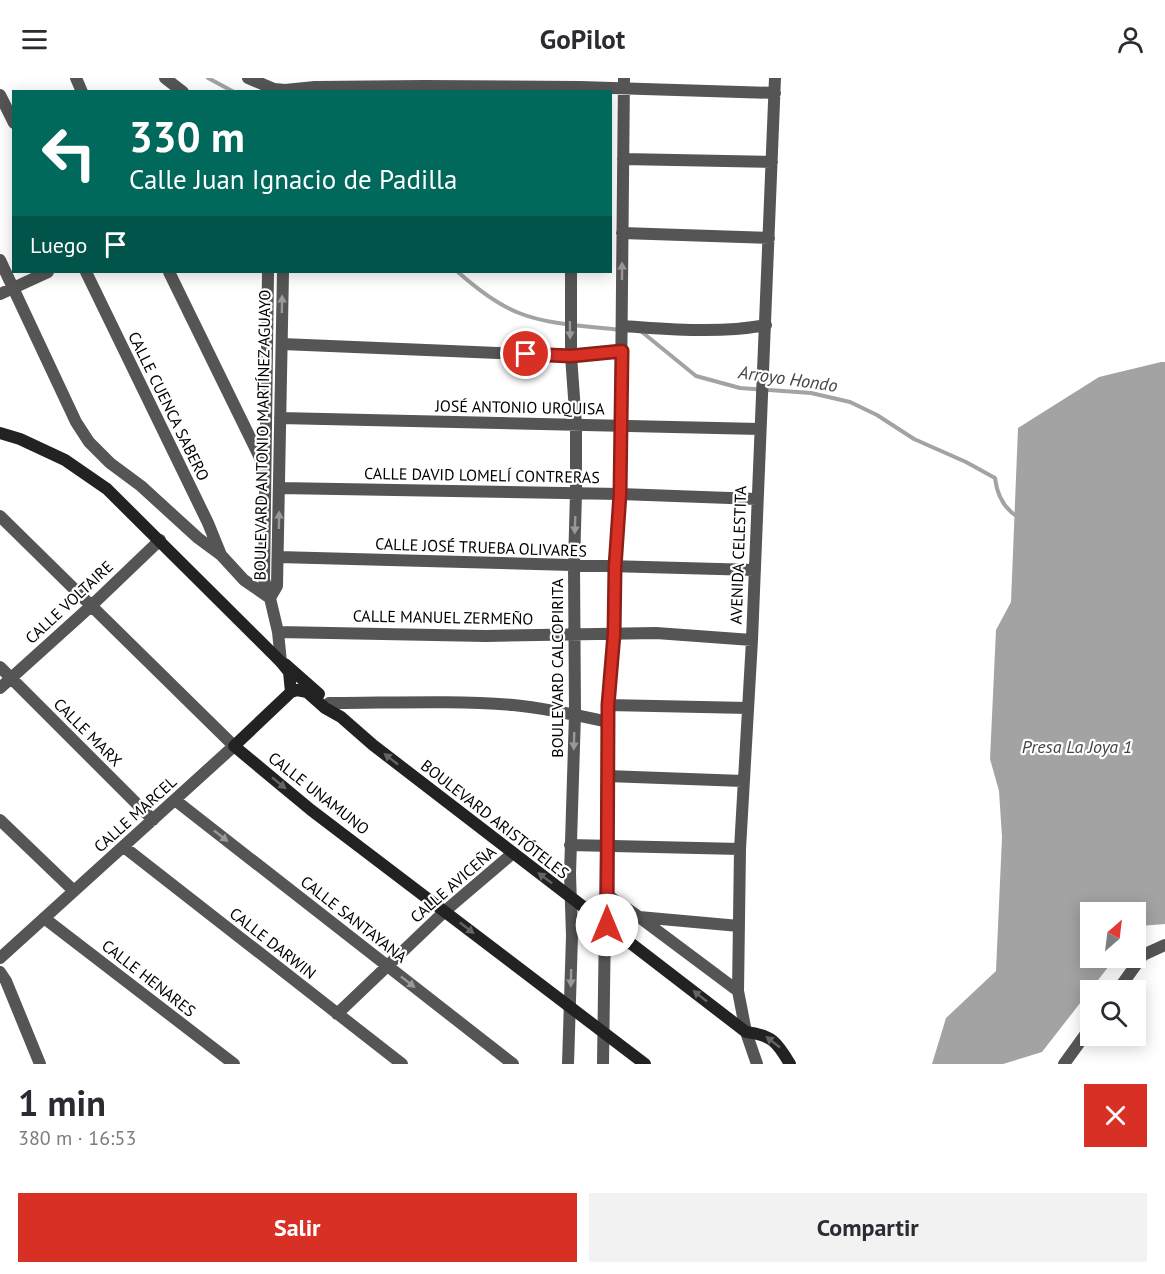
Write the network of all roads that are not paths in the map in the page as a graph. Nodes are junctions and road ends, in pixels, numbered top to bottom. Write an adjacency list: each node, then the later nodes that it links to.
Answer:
1 (165, 78): 7 (street)
2 (248, 78): 5 (street)
3 (775, 78): 8 (street, AVENIDA CELESTITA)
4 (624, 84): 6 (street); 8 (street); 11 (street)
5 (279, 86): 6 (street)
6 (580, 86)
7 (180, 90)
8 (775, 93): 12 (street, AVENIDA CELESTITA)
9 (0, 95): 10 (street)
10 (12, 119)
11 (623, 159): 12 (street); 13 (street)
12 (772, 162): 14 (street, AVENIDA CELESTITA)
13 (622, 233): 14 (street); 25 (street, one-way to 13)
14 (769, 238): 24 (street, AVENIDA CELESTITA)
15 (0, 260): 22 (street)
16 (46, 273): 22 (street)
17 (86, 273): 40 (street, CALLE CUENCA SABERO)
18 (169, 273): 33 (street)
19 (268, 273): 33 (street, BOULEVARD ANTONIO MARTÍNEZ AGUAYO)
20 (283, 273): 26 (street, BOULEVARD ANTONIO MARTÍNEZ AGUAYO, one-way to 20)
21 (571, 273): 27 (street, BOULEVARD CALCOPIRITA, one-way to 27)
22 (14, 289): 23 (street); 40 (street)
23 (0, 294)
24 (766, 325): 25 (street); 31 (street, AVENIDA CELESTITA)
25 (622, 337): 27 (street); 30 (street)
26 (282, 344): 27 (street); 28 (street, BOULEVARD ANTONIO MARTÍNEZ AGUAYO)
27 (571, 356): 29 (street, BOULEVARD CALCOPIRITA)
28 (280, 418): 29 (street, JOSÉ ANTONIO URQUISA); 34 (street, BOULEVARD ANTONIO MARTÍNEZ AGUAYO)
29 (576, 425): 30 (street, JOSÉ ANTONIO URQUISA); 35 (street, BOULEVARD CALCOPIRITA)
30 (621, 425): 31 (street, JOSÉ ANTONIO URQUISA); 36 (street)
31 (760, 429): 37 (street, AVENIDA CELESTITA)
32 (0, 433): 39 (street, BOULEVARD ARISTÓTELES)
33 (265, 468): 45 (street, BOULEVARD ANTONIO MARTÍNEZ AGUAYO)
34 (279, 488): 35 (street, CALLE DAVID LOMELÍ CONTRERAS); 41 (street, BOULEVARD ANTONIO MARTÍNEZ AGUAYO, one-way to 34)
35 (576, 494): 36 (street, CALLE DAVID LOMELÍ CONTRERAS); 42 (street, BOULEVARD CALCOPIRITA, one-way to 42)
36 (620, 494): 37 (street, CALLE DAVID LOMELÍ CONTRERAS); 43 (street)
37 (757, 499): 44 (street, AVENIDA CELESTITA)
38 (0, 516): 46 (street, CALLE UNAMUNO)
39 (160, 540): 46 (street, CALLE VOLTAIRE); 51 (street, BOULEVARD ARISTÓTELES)
40 (221, 555): 45 (street)
41 (278, 557): 42 (street, CALLE JOSÉ TRUEBA OLIVARES); 45 (street, BOULEVARD ANTONIO MARTÍNEZ AGUAYO)
42 (574, 566): 43 (street, CALLE JOSÉ TRUEBA OLIVARES); 48 (street, BOULEVARD CALCOPIRITA)
43 (615, 567): 44 (street, CALLE JOSÉ TRUEBA OLIVARES); 49 (street)
44 (755, 570): 50 (street, AVENIDA CELESTITA)
45 (270, 598): 47 (street, BOULEVARD ANTONIO MARTÍNEZ AGUAYO)
46 (91, 606): 53 (street, CALLE VOLTAIRE); 62 (street, CALLE UNAMUNO)
47 (278, 632): 48 (street, CALLE MANUEL ZERMEÑO); 51 (street, BOULEVARD ANTONIO MARTÍNEZ AGUAYO)
48 (574, 634): 49 (street, CALLE MANUEL ZERMEÑO); 59 (street, BOULEVARD CALCOPIRITA)
49 (614, 634): 50 (street, CALLE MANUEL ZERMEÑO); 57 (street)
50 (752, 640): 58 (street, AVENIDA CELESTITA)
51 (281, 662): 55 (street, BOULEVARD ARISTÓTELES); 56 (street, BOULEVARD ARISTÓTELES)
52 (0, 667): 53 (street, CALLE MARX)
53 (11, 678): 54 (street, CALLE VOLTAIRE); 67 (street, CALLE MARX)
54 (0, 688)
55 (291, 692): 60 (street, BOULEVARD ARISTÓTELES); 62 (street, CALLE MARCEL)
56 (329, 703): 59 (street); 60 (street, BOULEVARD ARISTÓTELES)
57 (608, 705): 58 (street); 61 (street)
58 (748, 708): 64 (street, AVENIDA CELESTITA)
59 (574, 714): 61 (street); 68 (street, BOULEVARD CALCOPIRITA, one-way to 68)
60 (341, 717): 72 (street, BOULEVARD ARISTÓTELES, one-way to 60)
61 (608, 722): 63 (street)
62 (234, 746): 65 (street, CALLE MARCEL); 76 (street, CALLE UNAMUNO, one-way to 76)
63 (607, 776): 64 (street); 69 (street)
64 (743, 781): 71 (street, AVENIDA CELESTITA)
65 (175, 800): 67 (street, CALLE MARCEL); 83 (street, CALLE SANTAYANA, one-way to 83)
66 (0, 820): 73 (street)
67 (153, 820): 70 (street, CALLE MARCEL)
68 (570, 845): 69 (street); 75 (street, BOULEVARD CALCOPIRITA)
69 (608, 846): 71 (street); 74 (street)
70 (124, 847): 73 (street, CALLE MARCEL); 88 (street, CALLE DARWIN)
71 (740, 849): 80 (street, AVENIDA CELESTITA)
72 (513, 854): 75 (street, BOULEVARD ARISTÓTELES, one-way to 72); 76 (street, CALLE AVICEÑA)
73 (74, 891): 78 (street, CALLE MARCEL)
74 (607, 895): 77 (street); 79 (street)
75 (570, 898): 79 (street, BOULEVARD ARISTÓTELES); 87 (street, BOULEVARD CALCOPIRITA, one-way to 87)
76 (445, 912): 83 (street, CALLE AVICEÑA); 87 (street, CALLE UNAMUNO, one-way to 87)
77 (639, 917): 80 (street); 86 (street)
78 (44, 918): 82 (street, CALLE MARCEL); 93 (street, CALLE HENARES)
79 (607, 925): 89 (street); 90 (street, BOULEVARD ARISTÓTELES, one-way to 79)
80 (739, 926): 86 (street, AVENIDA CELESTITA)
81 (1165, 945): 85 (street)
82 (0, 958)
83 (387, 966): 88 (street, CALLE AVICEÑA); 95 (street, CALLE SANTAYANA, one-way to 95)
84 (0, 972): 92 (street)
85 (1125, 980)
86 (738, 991): 90 (street, AVENIDA CELESTITA)
87 (570, 1008): 89 (street, CALLE UNAMUNO); 96 (street, BOULEVARD CALCOPIRITA)
88 (337, 1014): 94 (street, CALLE DARWIN)
89 (603, 1032): 97 (street); 98 (street, CALLE UNAMUNO)
90 (746, 1032): 99 (street); 100 (street, BOULEVARD ARISTÓTELES); 101 (street, BOULEVARD ARISTÓTELES, one-way to 90)
91 (1080, 1042): 102 (street)
92 (40, 1064)
93 (234, 1064)
94 (402, 1064)
95 (513, 1064)
96 (568, 1064)
97 (603, 1064)
98 (645, 1064)
99 (757, 1064)
100 (765, 1064)
101 (790, 1064)
102 (1064, 1064)

